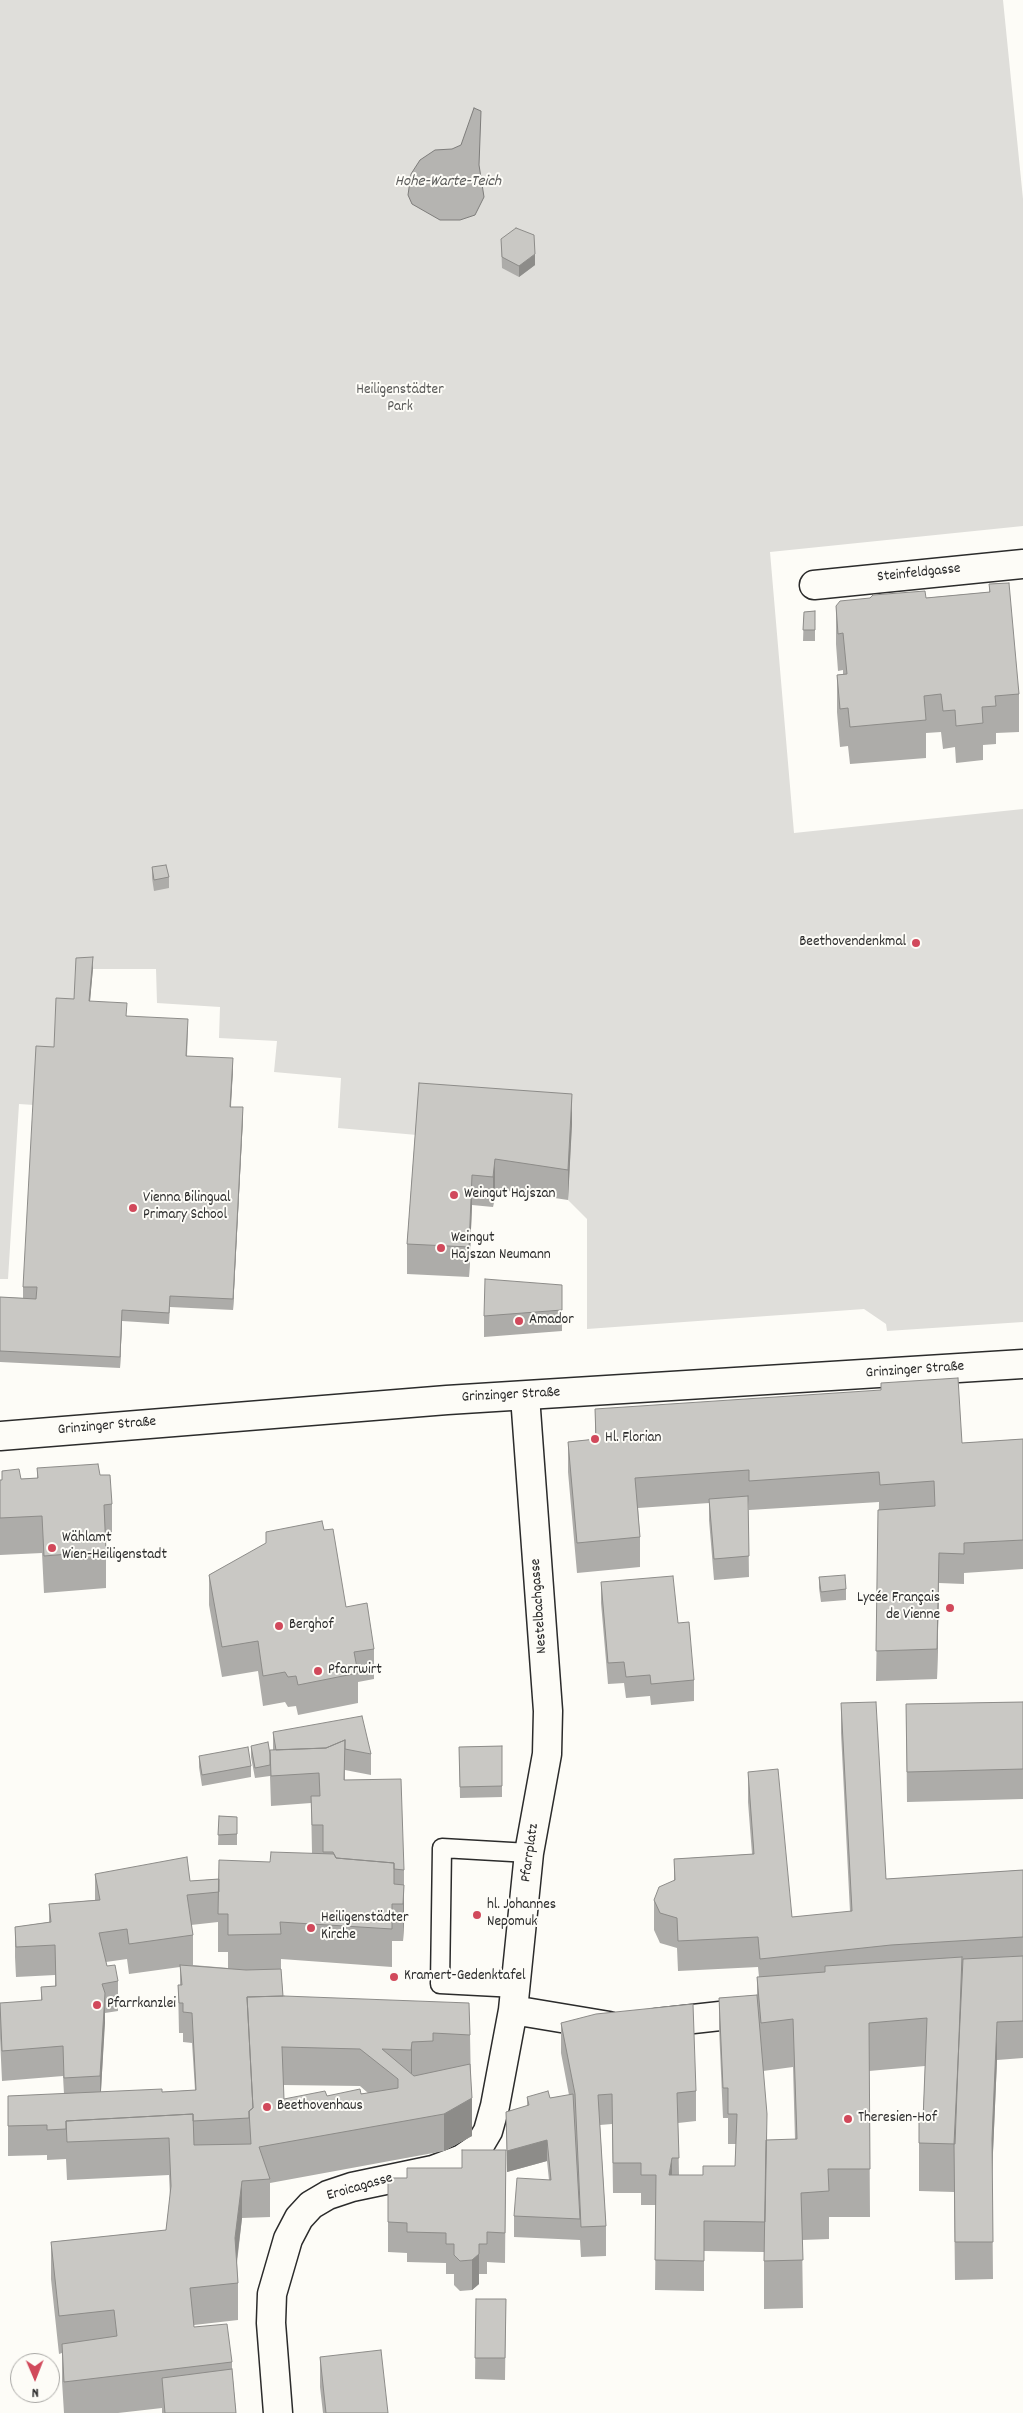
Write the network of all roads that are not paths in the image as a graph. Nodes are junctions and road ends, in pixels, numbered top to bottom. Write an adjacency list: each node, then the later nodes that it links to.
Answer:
1 (1023, 564): 2 (street, Steinfeldgasse)
2 (814, 585)
3 (1023, 1364): 4 (street, Grinzinger Straße)
4 (524, 1396): 5 (street, Grinzinger Straße); 6 (street, Nestelbachgasse)
5 (0, 1436)
6 (537, 1816): 7 (street, Pfarrplatz)
7 (529, 1853): 8 (street, Pfarrplatz); 8 (lane)
8 (515, 1999): 9 (street); 10 (street, Eroicagasse)
9 (782, 2009)
10 (278, 2413)

